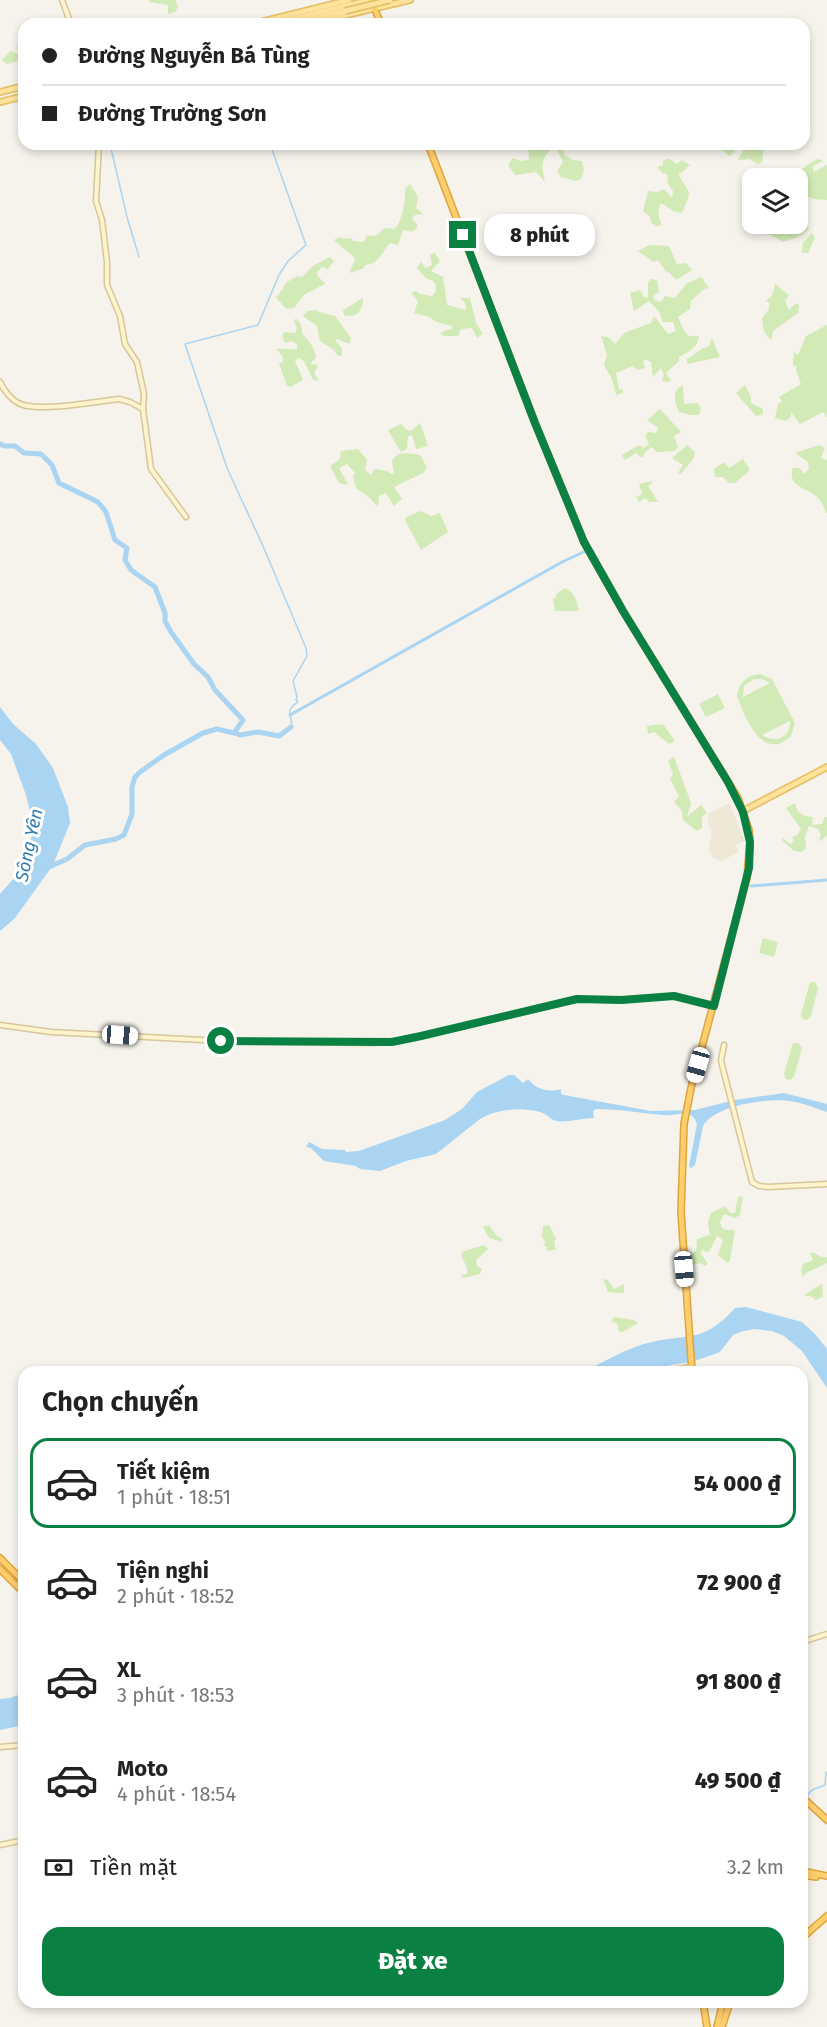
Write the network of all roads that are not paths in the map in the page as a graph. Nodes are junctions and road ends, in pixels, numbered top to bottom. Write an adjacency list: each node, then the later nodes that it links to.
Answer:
1 (62, 0): 8 (street)
2 (349, 0): 9 (main road)
3 (370, 0): 6 (main road); 7 (highway)
4 (390, 0): 6 (main road, bridge)
5 (410, 0): 7 (main road)
6 (344, 8): 10 (main road); 11 (main road)
7 (375, 8): 12 (main road); 13 (highway)
8 (69, 18)
9 (276, 18)
10 (298, 18)
11 (310, 18)
12 (333, 18)
13 (379, 18)
14 (18, 88): 15 (main road)
15 (0, 92)
16 (18, 98): 17 (main road)
17 (0, 102)
18 (99, 150): 21 (street)
19 (430, 150): 24 (highway)
20 (0, 382): 21 (street)
21 (143, 409): 22 (street)
22 (186, 517)
23 (827, 767): 24 (main road)
24 (743, 812): 25 (highway)
25 (714, 1006): 26 (street); 29 (highway)
26 (0, 1025)
27 (724, 1045): 28 (street)
28 (827, 1184)
29 (691, 1366)
30 (0, 1558): 32 (highway)
31 (0, 1569): 33 (highway)
32 (18, 1576)
33 (18, 1587)
34 (827, 1634): 35 (street)
35 (808, 1640)
36 (18, 1746): 37 (street)
37 (0, 1747)
38 (808, 1802): 39 (highway)
39 (827, 1820)
40 (18, 1841): 41 (street)
41 (0, 1845)
42 (808, 1874): 43 (highway)
43 (827, 1878)
44 (827, 1916): 45 (highway)
45 (808, 1933)
46 (704, 2008): 50 (highway)
47 (722, 2008): 51 (highway)
48 (728, 2008): 49 (highway)
49 (723, 2025)
50 (706, 2027)
51 (717, 2027)

